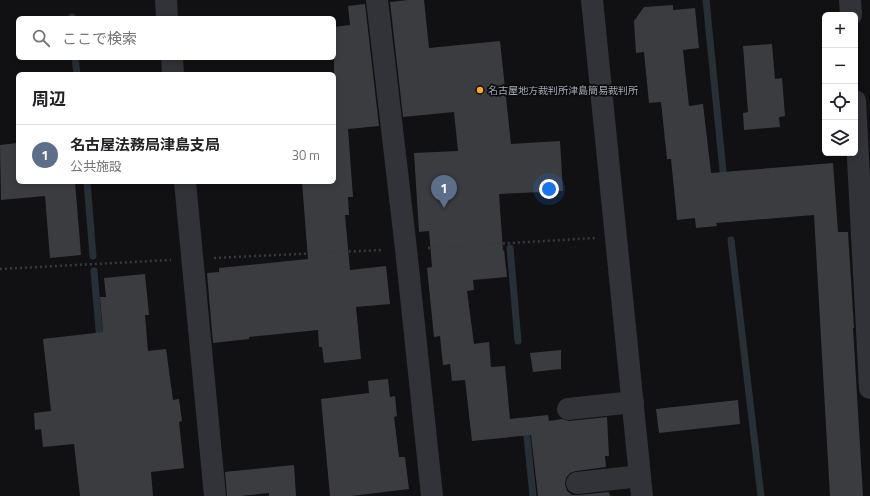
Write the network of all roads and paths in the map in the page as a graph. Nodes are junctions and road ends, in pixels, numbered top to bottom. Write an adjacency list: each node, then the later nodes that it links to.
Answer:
1 (166, 0): 6 (street)
2 (377, 0): 12 (street)
3 (592, 0): 11 (street)
4 (850, 0): 5 (street)
5 (850, 12)
6 (167, 16)
7 (172, 60): 8 (street)
8 (173, 72)
9 (856, 120): 15 (street)
10 (185, 184): 13 (street)
11 (616, 236): 12 (path); 16 (street)
12 (406, 249): 13 (path); 21 (street)
13 (193, 259): 14 (path); 20 (street)
14 (0, 269)
15 (870, 388)
16 (633, 402): 17 (street); 19 (street)
17 (568, 409)
18 (577, 483): 19 (street)
19 (641, 486)
20 (215, 496)
21 (432, 496)

